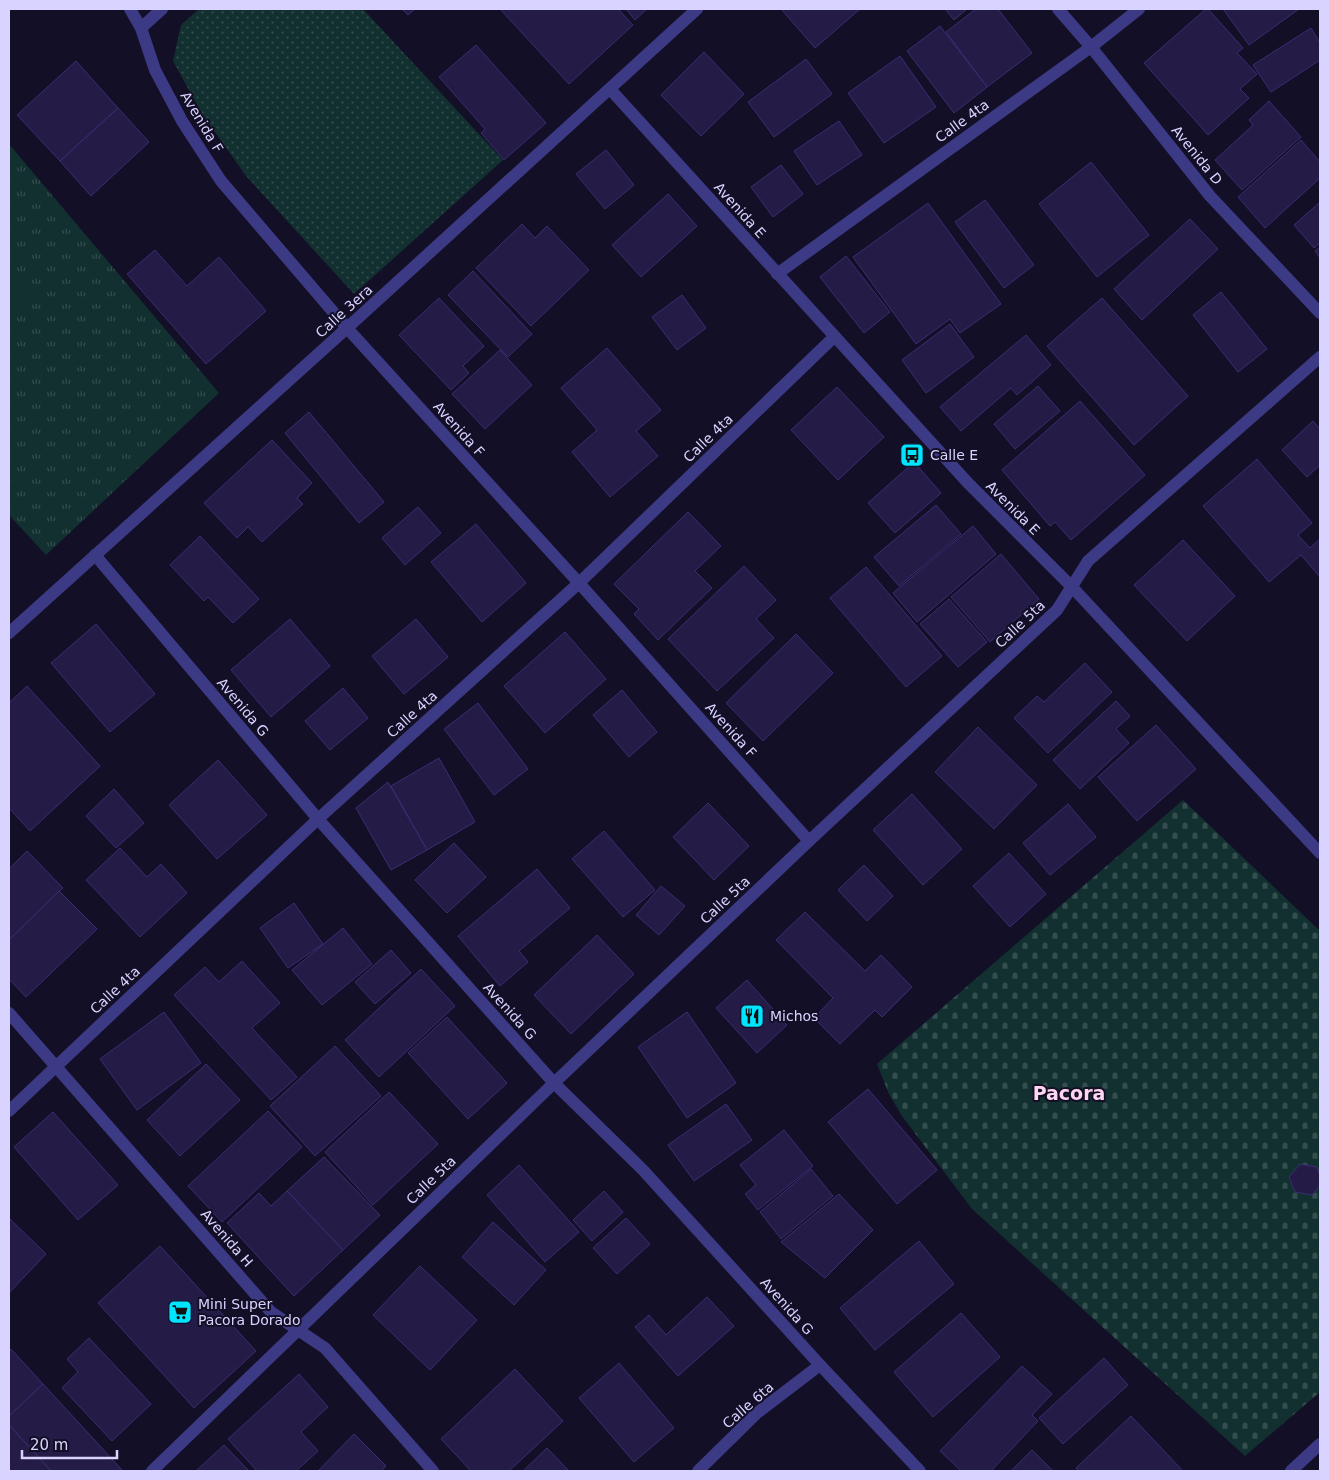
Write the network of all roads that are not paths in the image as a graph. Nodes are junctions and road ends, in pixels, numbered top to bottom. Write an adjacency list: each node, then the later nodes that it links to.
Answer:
1 (130, 9): 6 (street, Avenida F)
2 (162, 9): 6 (street)
3 (697, 9): 8 (street, Calle 3era)
4 (1058, 9): 7 (street, Avenida D)
5 (1139, 9): 7 (street, Calle 4ta)
6 (141, 28): 11 (street, Avenida F)
7 (1091, 47): 9 (street, Calle 4ta); 10 (street, Avenida D)
8 (610, 89): 9 (street, Avenida E); 11 (street, Calle 3era)
9 (776, 274): 12 (street, Avenida E)
10 (1320, 313)
11 (347, 328): 14 (street, Calle 3era); 15 (street, Avenida F)
12 (834, 337): 15 (street, Calle 4ta); 16 (street, Avenida E)
13 (1320, 357): 16 (street, Calle 5ta)
14 (95, 555): 17 (street, Calle 3era); 18 (street, Avenida G)
15 (579, 583): 18 (street, Calle 4ta); 19 (street, Avenida F)
16 (1072, 587): 19 (street, Calle 5ta); 20 (street, Avenida E)
17 (9, 633)
18 (318, 819): 22 (street, Calle 4ta); 23 (street, Avenida G)
19 (809, 841): 23 (street, Calle 5ta)
20 (1320, 853)
21 (9, 1013): 22 (street, Avenida H)
22 (57, 1066): 24 (street, Calle 4ta); 25 (street, Avenida H)
23 (554, 1083): 25 (street, Calle 5ta); 26 (street, Avenida G)
24 (9, 1111)
25 (298, 1330): 28 (street, Calle 5ta); 29 (street, Avenida H)
26 (820, 1365): 30 (street, Calle 6ta); 31 (street, Avenida G)
27 (1320, 1444): 32 (street)
28 (152, 1471)
29 (433, 1471)
30 (698, 1471)
31 (920, 1471)
32 (1291, 1471)

